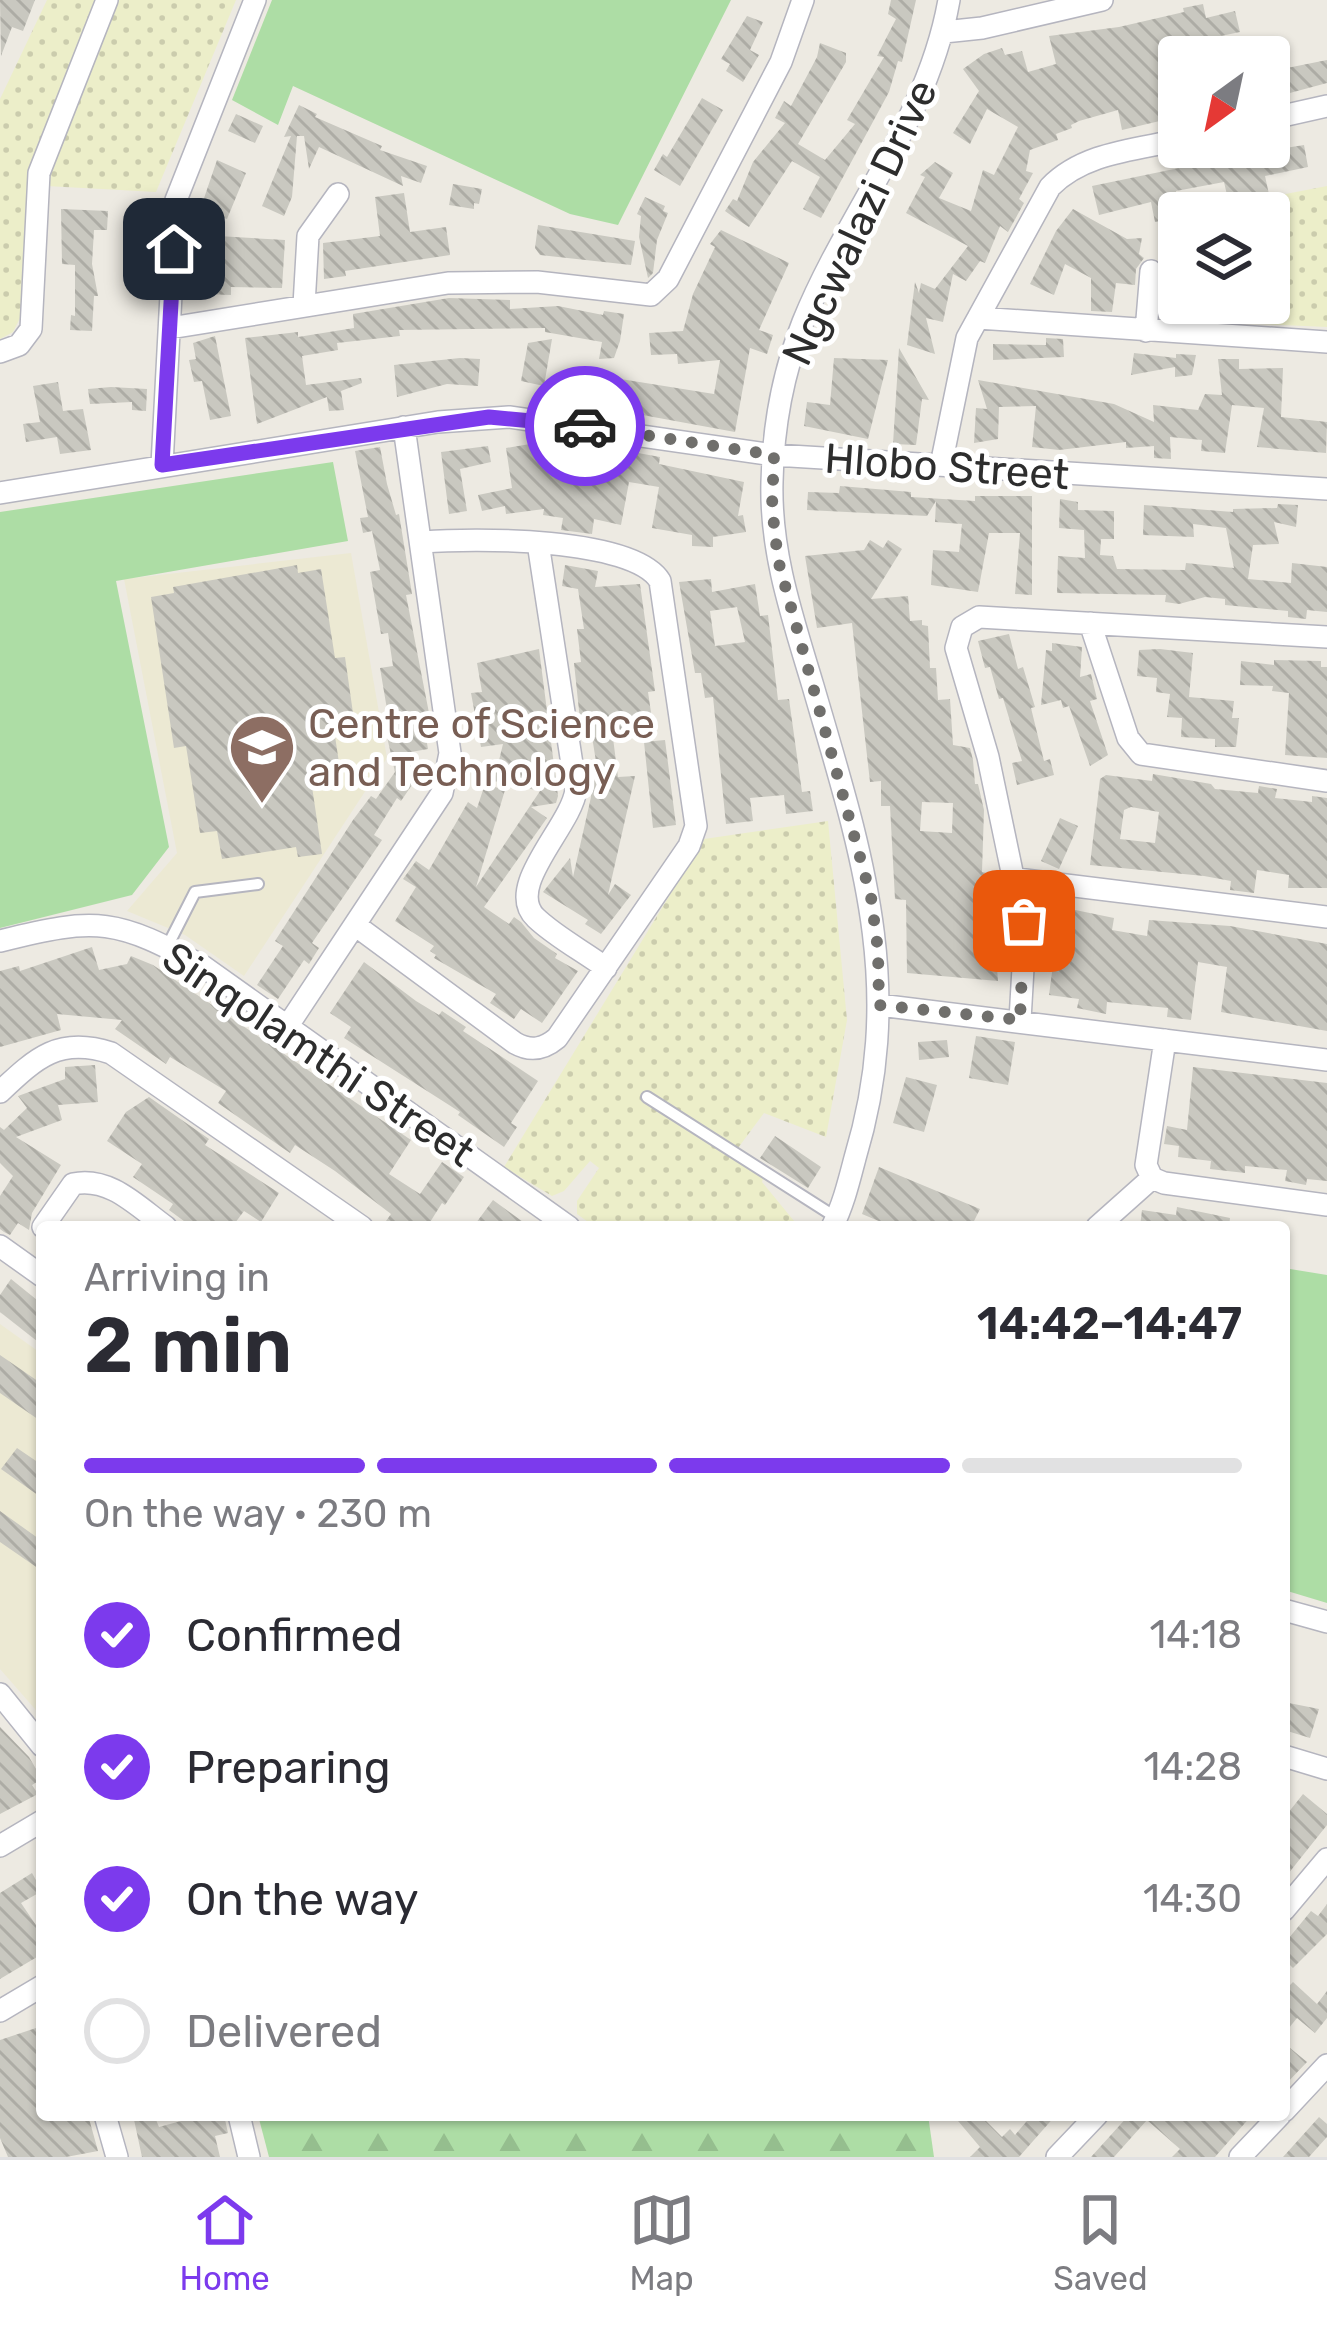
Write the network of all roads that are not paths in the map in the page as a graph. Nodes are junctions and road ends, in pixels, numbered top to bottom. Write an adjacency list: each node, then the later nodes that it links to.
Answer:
1 (107, 0): 17 (street)
2 (255, 0): 14 (street)
3 (803, 0): 12 (street)
4 (949, 0): 6 (street, Ngcwalazi Drive)
5 (1102, 0): 6 (street)
6 (944, 32): 19 (street, Ngcwalazi Drive)
7 (1327, 106): 8 (street)
8 (1290, 114)
9 (1158, 145): 13 (street)
10 (338, 194): 12 (street)
11 (1151, 271): 15 (street)
12 (304, 305): 14 (street)
13 (978, 318): 15 (street); 21 (street)
14 (170, 328): 20 (street)
15 (1146, 331): 16 (street)
16 (1327, 342)
17 (0, 352)
18 (404, 427): 19 (street, Hlobo Street); 20 (street, Hlobo Street); 24 (street)
19 (774, 455): 21 (street, Hlobo Street); 36 (street, Ngcwalazi Drive)
20 (162, 465): 23 (street, Hlobo Street)
21 (941, 465): 22 (street, Hlobo Street)
22 (1327, 489)
23 (0, 493)
24 (423, 542): 25 (street); 32 (street)
25 (538, 543): 35 (street); 35 (street)
26 (1090, 623): 27 (street); 28 (street); 29 (street)
27 (1327, 637)
28 (1327, 781)
29 (1016, 879): 31 (street); 37 (street)
30 (258, 884): 34 (lane)
31 (1327, 917)
32 (355, 925): 35 (street); 38 (street)
33 (0, 941): 34 (street, Sinqolamthi Street)
34 (167, 947): 38 (street, Sinqolamthi Street)
35 (606, 968)
36 (879, 1005): 37 (street); 50 (street, Ngcwalazi Drive)
37 (1020, 1020): 39 (street)
38 (287, 1027): 45 (street, Sinqolamthi Street)
39 (1165, 1040): 40 (street); 43 (street)
40 (1327, 1060)
41 (0, 1092): 48 (street)
42 (647, 1097): 49 (lane, Ngcwalazi Drive)
43 (1152, 1178): 44 (street); 51 (street)
44 (1327, 1205)
45 (564, 1214)
46 (48, 1221): 47 (street)
47 (157, 1221)
48 (353, 1221)
49 (833, 1221)
50 (835, 1221)
51 (1104, 1221)
52 (36, 1238): 54 (street)
53 (0, 1246): 54 (street)
54 (20, 1261): 55 (street)
55 (36, 1272)
56 (1290, 1612): 57 (street)
57 (1327, 1622)
58 (1, 1696): 59 (street)
59 (36, 1739)
60 (1290, 1758): 61 (street)
61 (1327, 1769)
62 (36, 1825): 63 (street)
63 (0, 1846)
64 (1327, 1858): 65 (street)
65 (1290, 1903)
66 (36, 1990): 67 (street)
67 (0, 2011)
68 (1327, 2065): 69 (street)
69 (1290, 2104)
70 (107, 2121): 74 (street)
71 (240, 2121): 75 (street)
72 (1091, 2121): 76 (street)
73 (1274, 2121): 77 (street)
74 (117, 2157)
75 (249, 2157)
76 (1057, 2157)
77 (1240, 2157)

